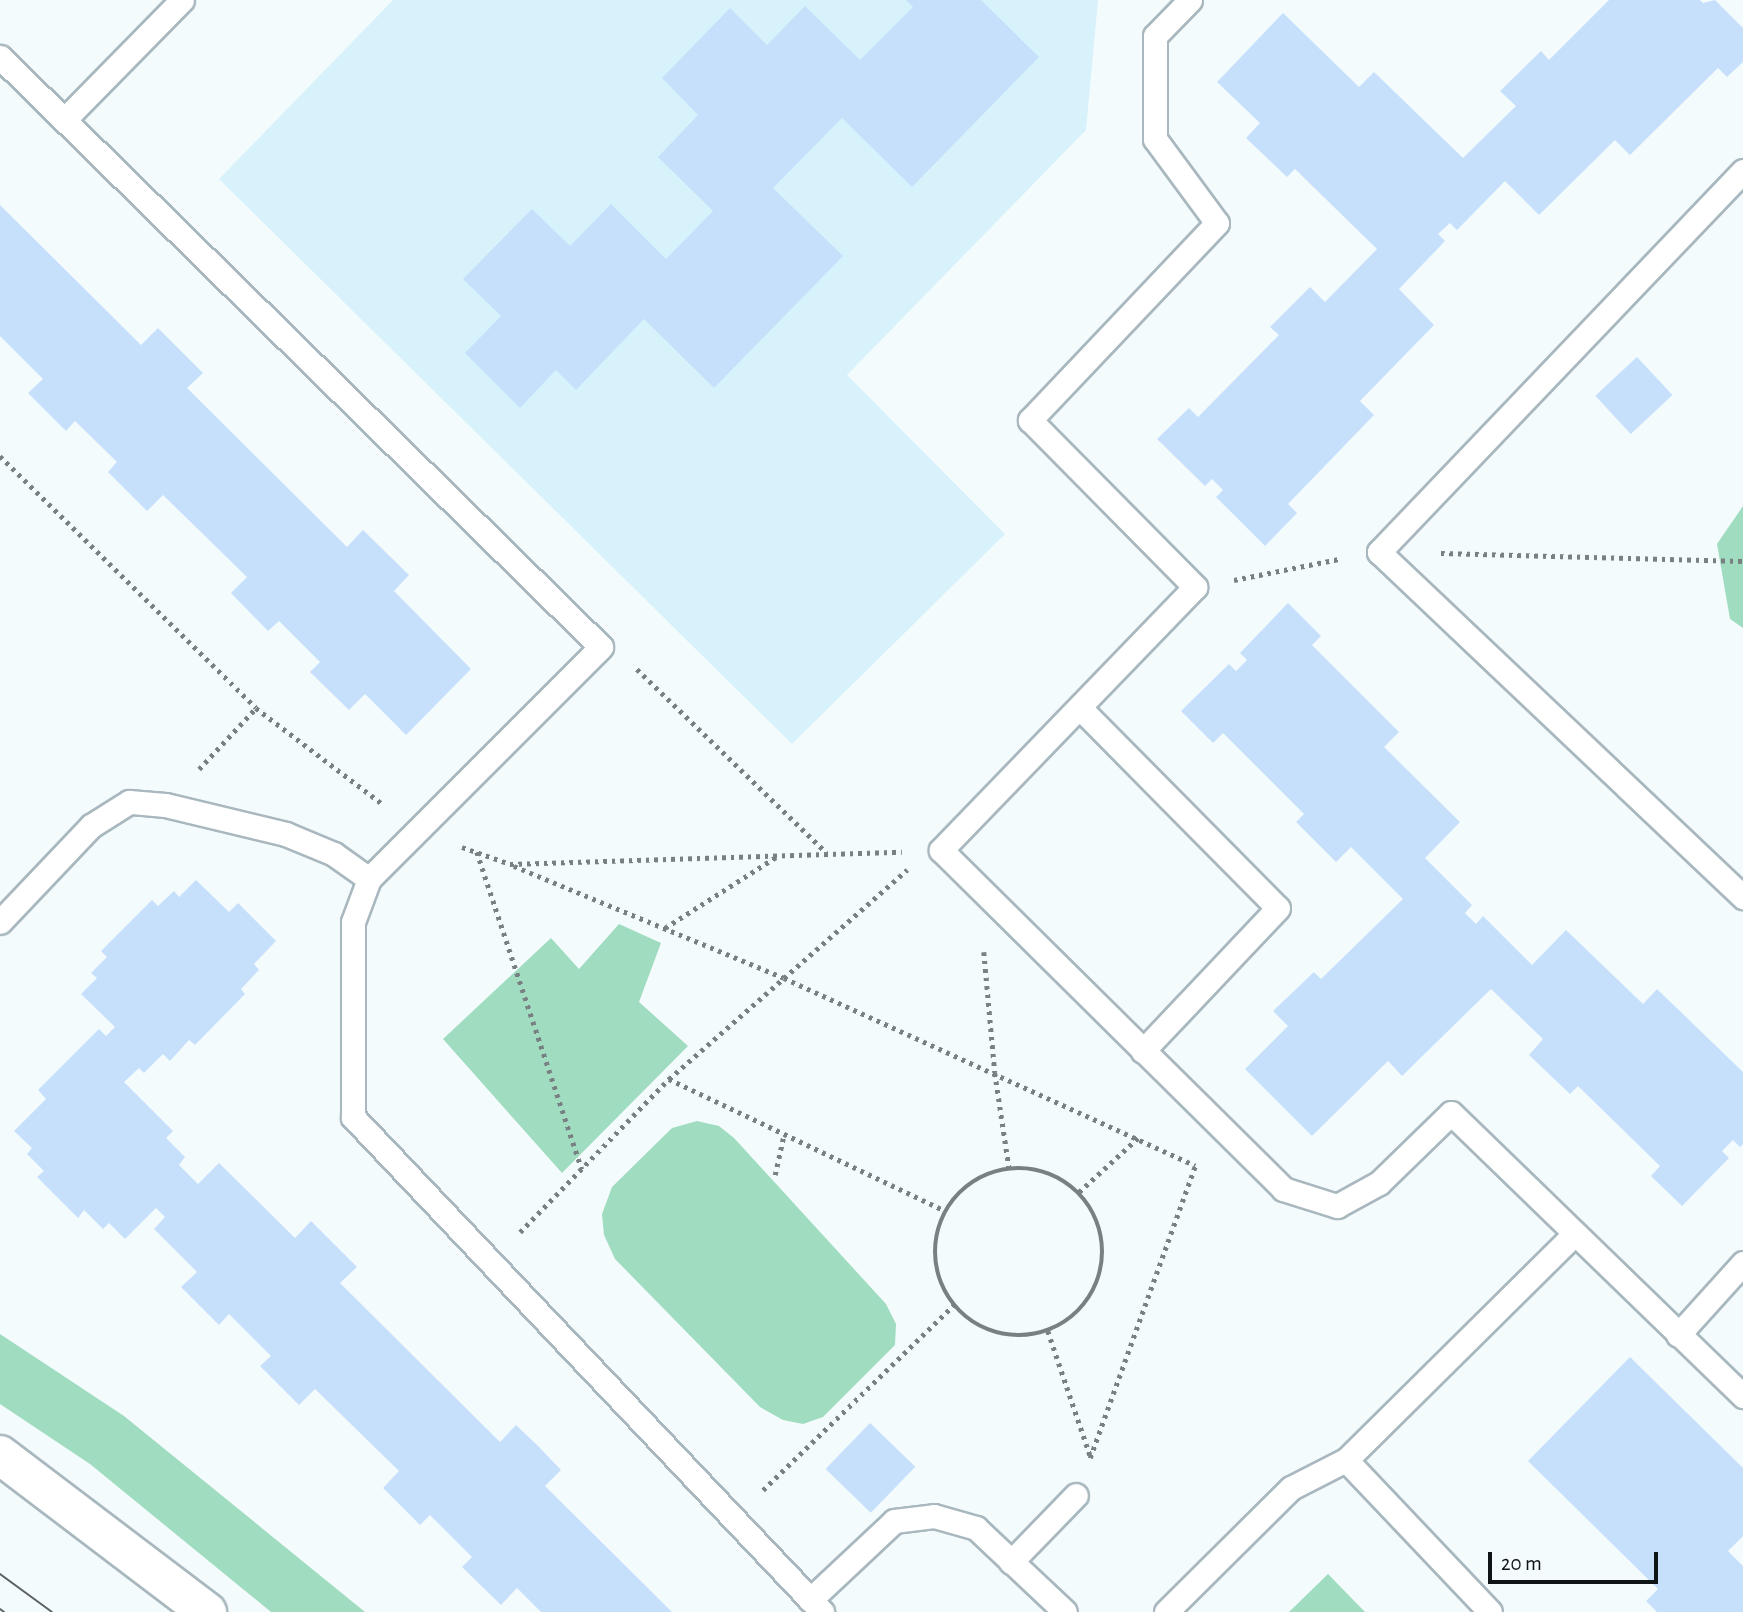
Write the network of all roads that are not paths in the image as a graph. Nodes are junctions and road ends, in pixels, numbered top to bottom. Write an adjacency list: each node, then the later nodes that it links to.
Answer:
1 (182, 0): 4 (lane)
2 (1190, 0): 6 (lane)
3 (0, 57): 4 (lane)
4 (64, 120): 7 (lane)
5 (1743, 171): 8 (lane)
6 (1080, 708): 10 (lane); 10 (lane)
7 (369, 879): 9 (lane); 19 (lane)
8 (1743, 897)
9 (0, 922)
10 (1143, 1051): 11 (lane)
11 (1575, 1233): 13 (lane); 16 (lane)
12 (1743, 1263): 13 (lane)
13 (1678, 1335): 14 (lane)
14 (1743, 1396)
15 (0, 1455): 20 (street)
16 (1346, 1460): 22 (lane); 23 (lane)
17 (1076, 1495): 18 (lane)
18 (1011, 1562): 19 (lane); 21 (lane)
19 (816, 1606)
20 (207, 1612)
21 (1065, 1612)
22 (1166, 1612)
23 (1490, 1612)

